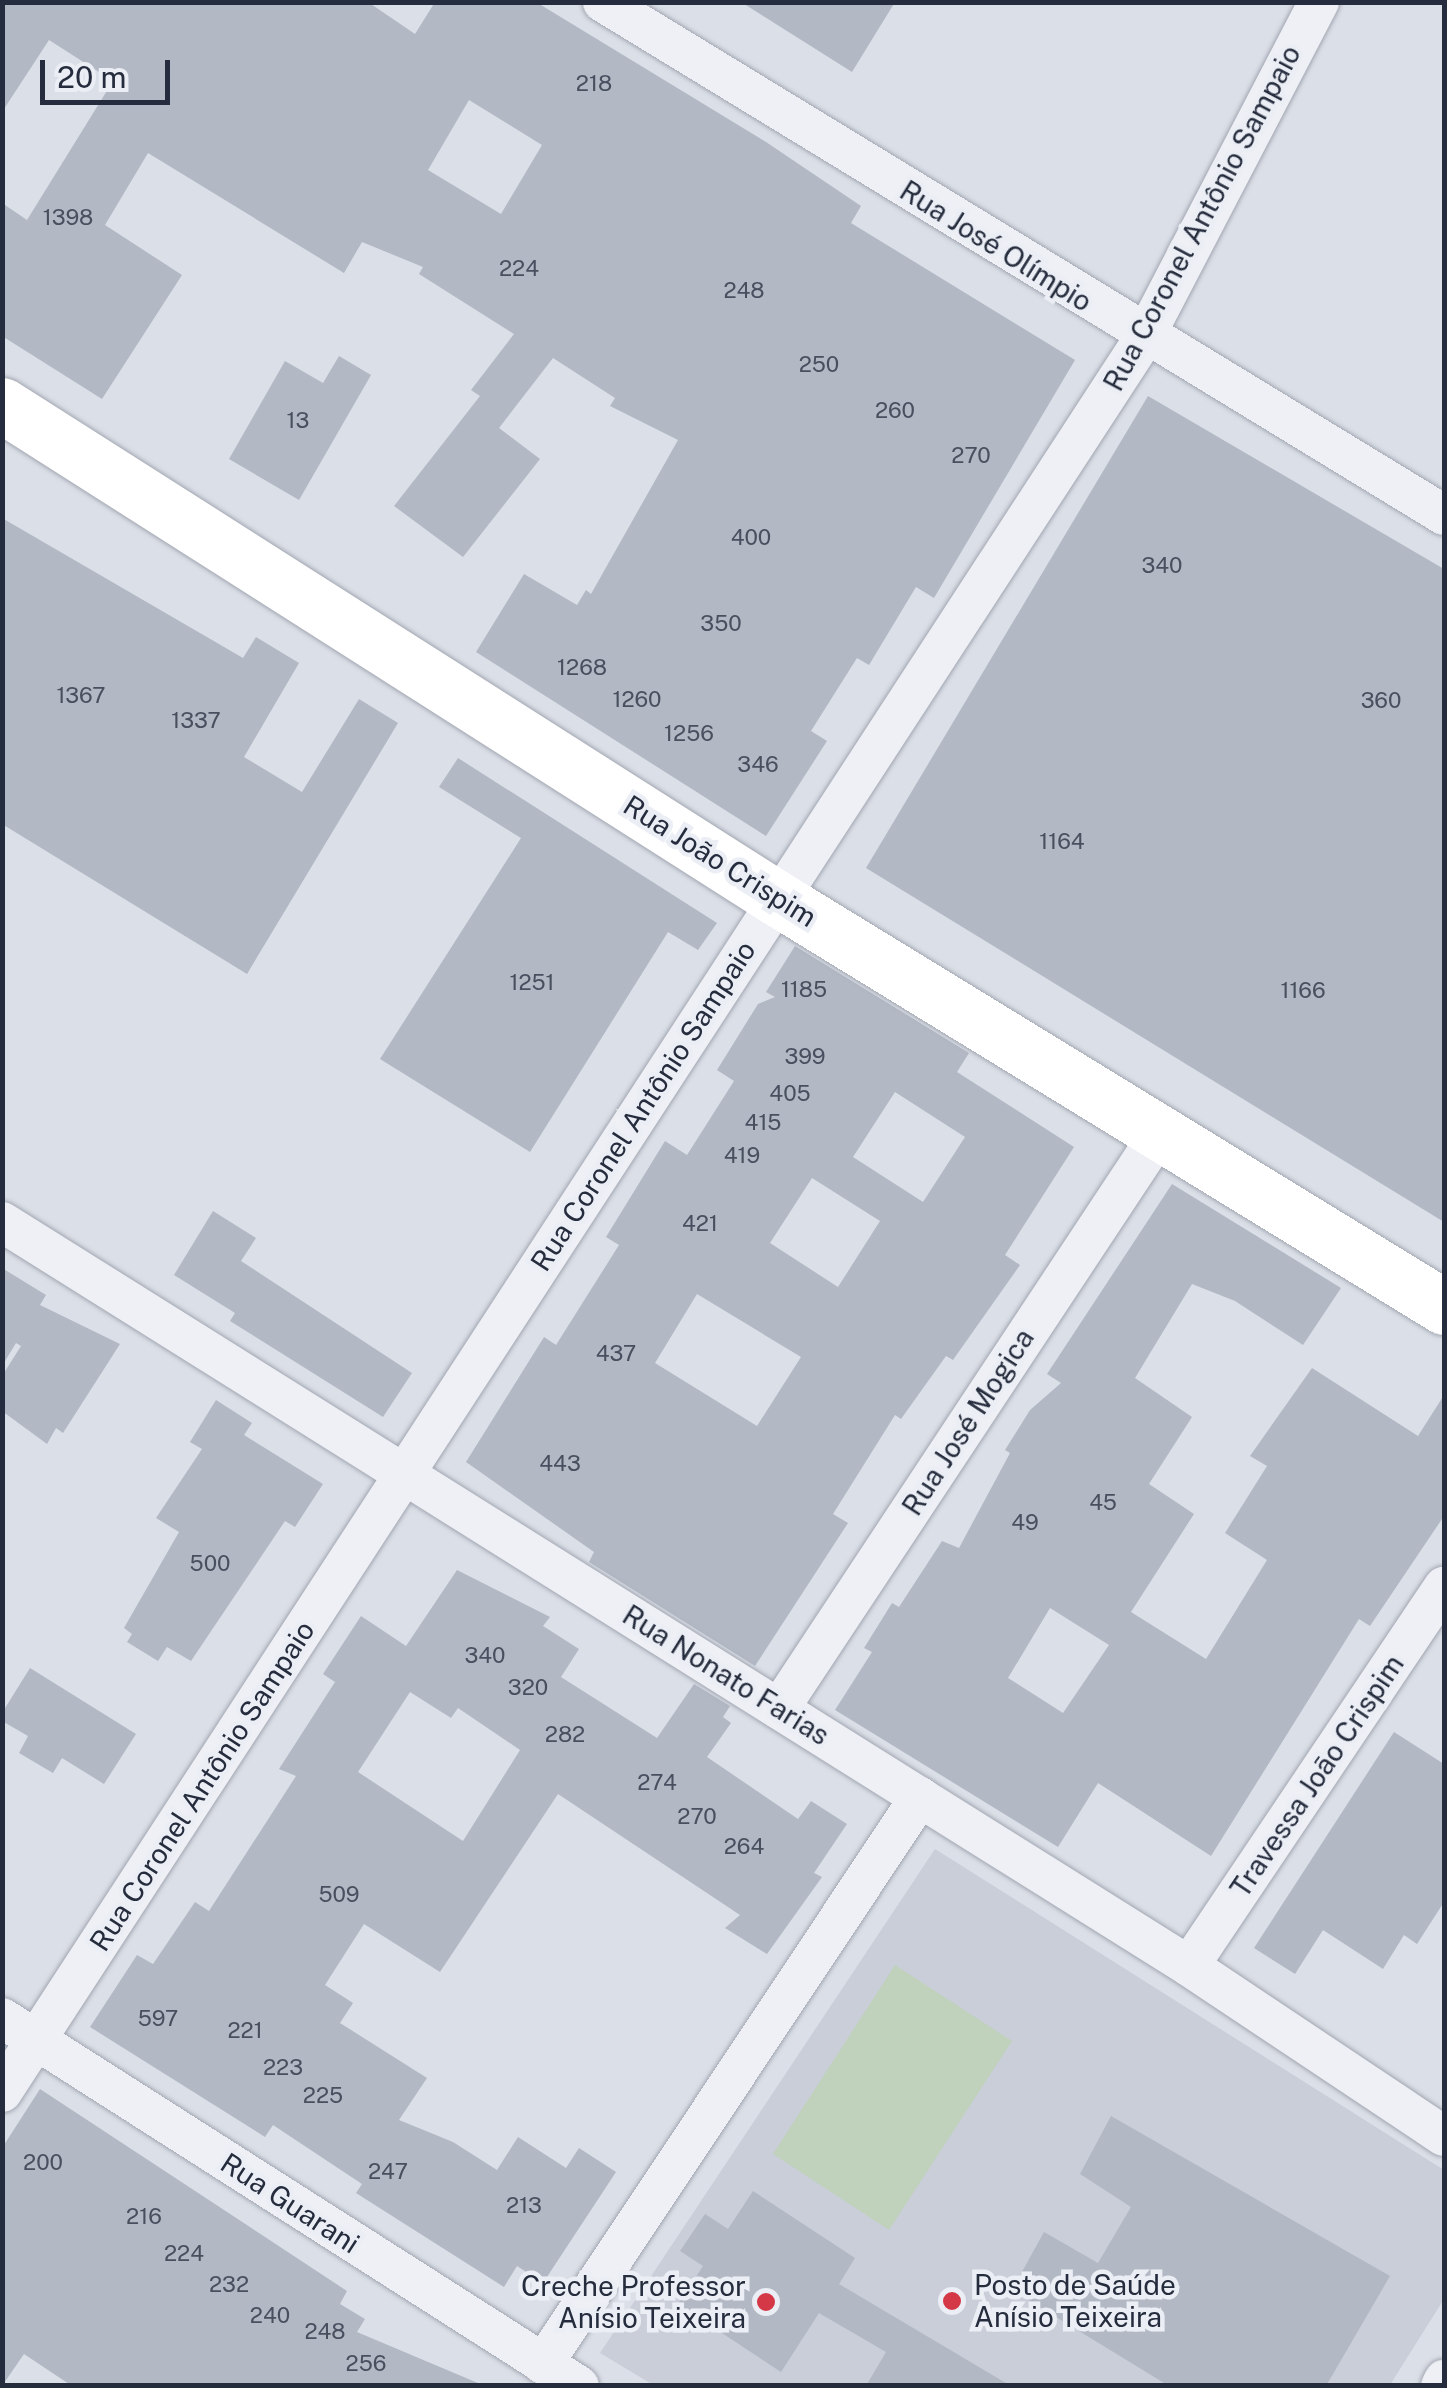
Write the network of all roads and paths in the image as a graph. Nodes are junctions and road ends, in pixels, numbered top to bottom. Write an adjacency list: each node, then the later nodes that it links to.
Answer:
1 (603, 2): 3 (street, Rua José Olímpio)
2 (1319, 2): 3 (street, Rua Coronel Antônio Sampaio)
3 (1144, 338): 5 (street, Rua José Olímpio); 6 (street, Rua Coronel Antônio Sampaio)
4 (2, 405): 6 (street, Rua João Crispim)
5 (1444, 515)
6 (778, 899): 7 (street, Rua João Crispim); 10 (street, Rua Coronel Antônio Sampaio)
7 (1158, 1136): 9 (street, Rua João Crispim); 12 (street, Rua José Mogica)
8 (2, 1222): 10 (street, Rua Nonato Farias)
9 (1444, 1307)
10 (405, 1473): 12 (street, Rua Nonato Farias); 16 (street, Rua Coronel Antônio Sampaio)
11 (1444, 1587): 14 (street, Travessa João Crispim)
12 (780, 1709): 13 (street, Rua Nonato Farias)
13 (920, 1797): 14 (street, Rua Nonato Farias); 19 (street)
14 (1189, 1966): 18 (street, Rua Nonato Farias)
15 (2, 2018): 16 (street, Rua Guarani)
16 (37, 2041): 17 (street, Rua Coronel Antônio Sampaio); 19 (street, Rua Guarani)
17 (2, 2092)
18 (1444, 2136)
19 (543, 2364): 20 (street, Rua Guarani)
20 (579, 2386)

